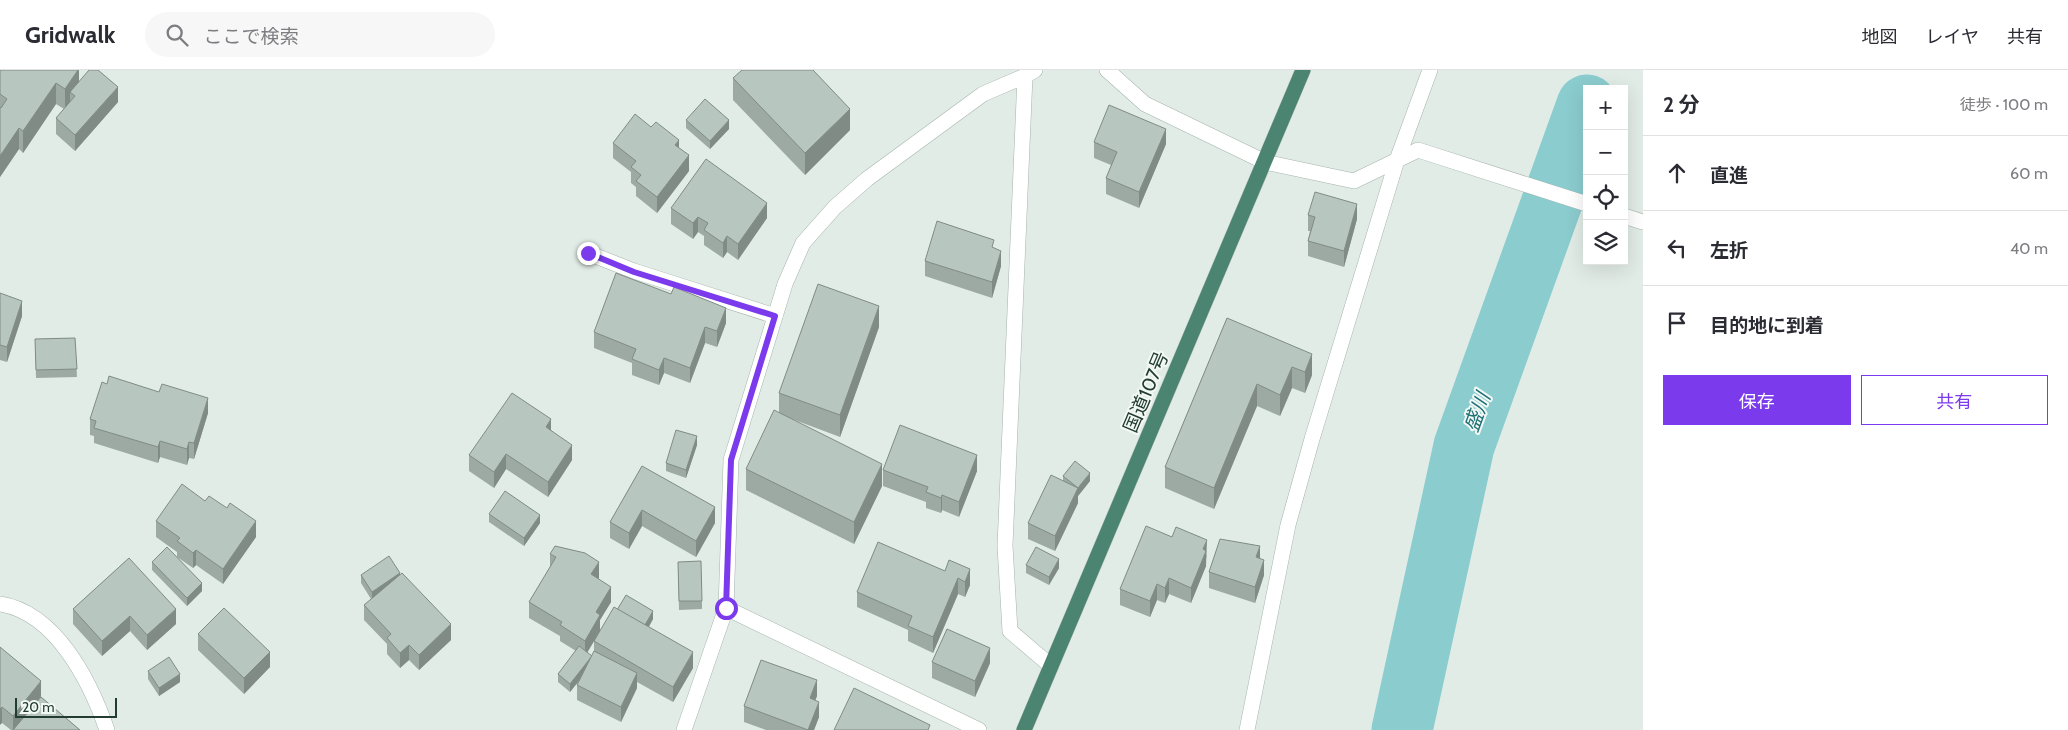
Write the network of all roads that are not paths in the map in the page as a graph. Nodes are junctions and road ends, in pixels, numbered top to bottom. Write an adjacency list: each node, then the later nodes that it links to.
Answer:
1 (1107, 70): 6 (street)
2 (1303, 70): 6 (highway, 国道107号)
3 (1430, 70): 5 (street)
4 (1030, 73): 11 (street); 14 (street)
5 (1397, 160): 6 (street); 7 (street); 19 (street)
6 (1265, 162): 14 (highway, 国道107号)
7 (1583, 203)
8 (1628, 217): 9 (street)
9 (1643, 222)
10 (588, 253): 11 (street)
11 (775, 316): 13 (street)
12 (0, 604): 15 (street)
13 (726, 608): 16 (street); 17 (street)
14 (1051, 666): 18 (highway, 国道107号)
15 (107, 730)
16 (684, 730)
17 (979, 730)
18 (1024, 730)
19 (1247, 730)

